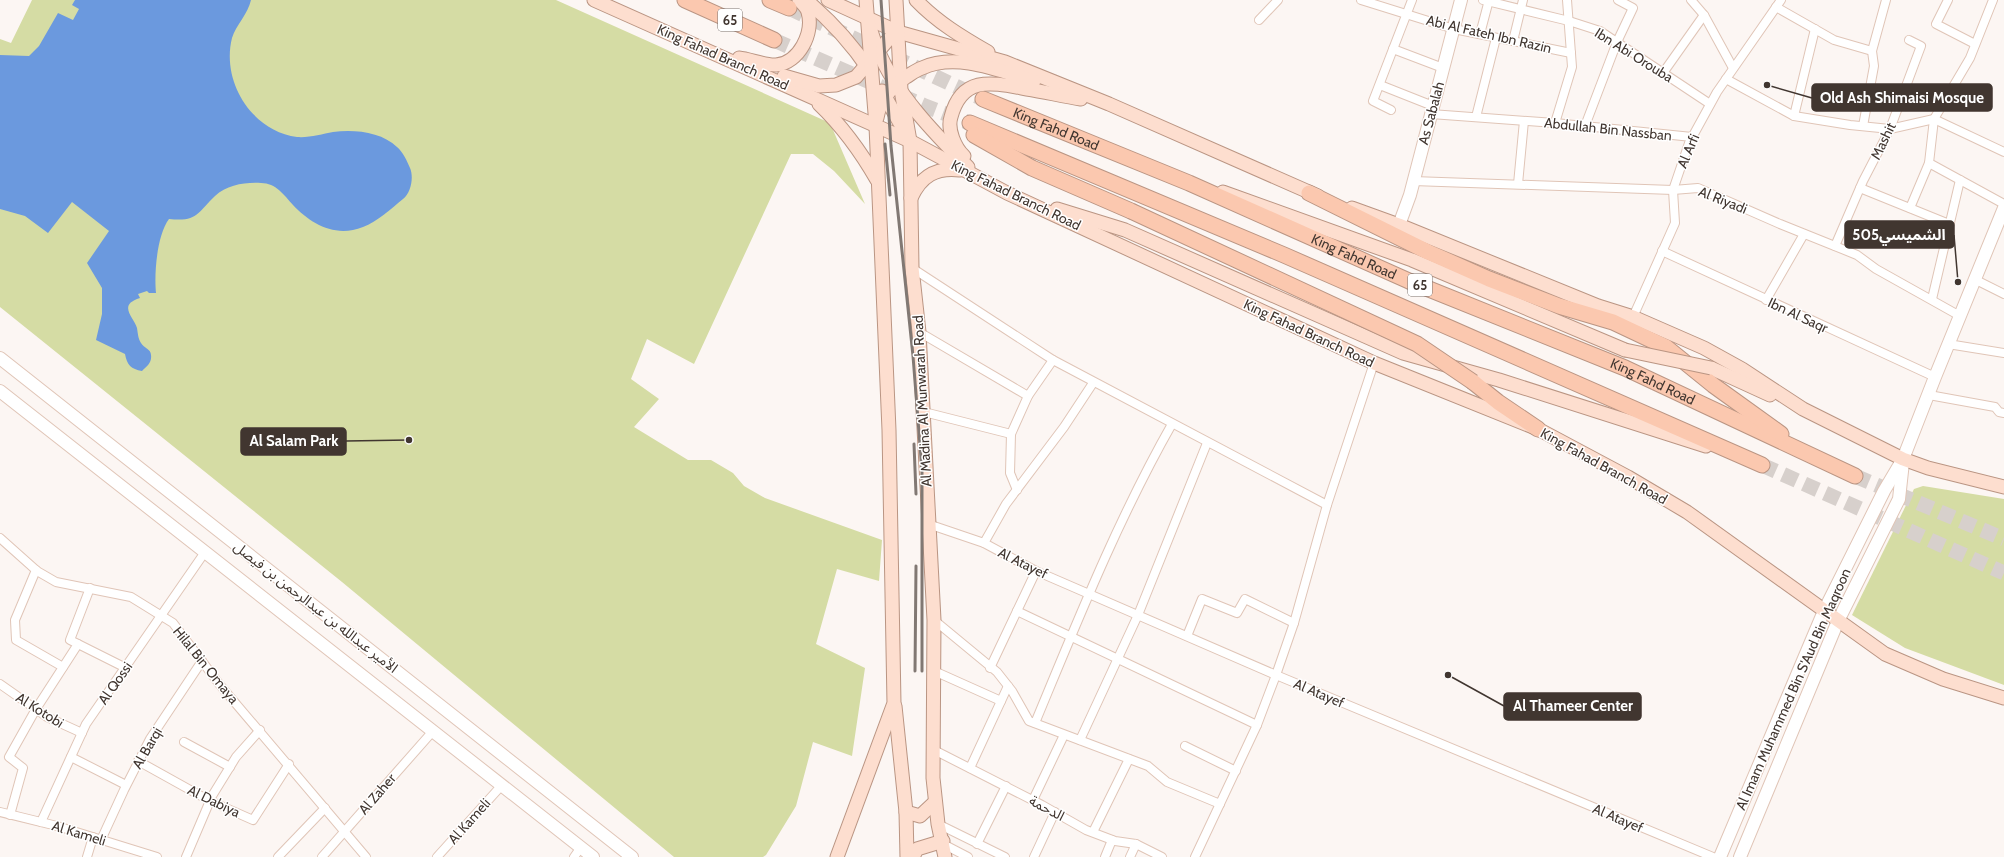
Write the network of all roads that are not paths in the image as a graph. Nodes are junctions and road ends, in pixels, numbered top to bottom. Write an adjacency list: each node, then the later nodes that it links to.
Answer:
1 (594, 0): 41 (main road, King Fahad Branch Road)
2 (685, 0): 34 (highway, 65)
3 (770, 0): 21 (highway)
4 (806, 0): 44 (main road)
5 (828, 0): 26 (main road)
6 (866, 0): 26 (main road)
7 (896, 0): 31 (main road, Al Madina Al Munwarah Road)
8 (916, 0): 43 (main road)
9 (1278, 0): 27 (street)
10 (1362, 0): 24 (street, Abi Al Fateh Ibn Razin)
11 (1412, 0): 24 (street)
12 (1461, 0): 29 (main road, As Sabalah)
13 (1486, 0): 23 (street, Ibn Abi Orouba); 32 (street)
14 (1523, 0): 23 (street)
15 (1567, 0): 28 (street)
16 (1618, 0): 37 (street)
17 (1691, 0): 25 (street)
18 (1886, 0): 40 (street)
19 (1948, 0): 38 (street)
20 (1993, 0): 38 (street)
21 (794, 4): 41 (main road)
22 (1778, 4): 30 (street); 46 (street, Al Arfi)
23 (1521, 9): 28 (street, Ibn Abi Orouba); 36 (street)
24 (1407, 14): 29 (street, Abi Al Fateh Ibn Razin); 39 (street)
25 (1704, 15): 46 (street); 47 (street)
26 (867, 18): 31 (main road); 44 (main road)
27 (1259, 20)
28 (1569, 21): 37 (street, Ibn Abi Orouba); 42 (street)
29 (1454, 29): 32 (street, Abi Al Fateh Ibn Razin); 45 (main road, As Sabalah)
30 (1814, 29): 40 (street); 58 (street)
31 (898, 32): 43 (main road); 44 (main road); 49 (main road, Al Madina Al Munwarah Road)
32 (1480, 34): 33 (street, Abi Al Fateh Ibn Razin)
33 (1496, 38): 36 (street, Abi Al Fateh Ibn Razin); 59 (street)
34 (774, 40)
35 (1909, 40): 66 (street, Mashit)
36 (1513, 41): 42 (street, Abi Al Fateh Ibn Razin)
37 (1617, 42): 47 (street, Ibn Abi Orouba); 64 (street)
38 (1976, 44): 60 (street)
39 (1393, 49): 45 (street); 50 (street)
40 (1872, 51): 65 (street)
41 (716, 53): 44 (main road); 51 (main road, King Fahad Branch Road)
42 (1571, 53): 62 (street)
43 (1005, 62): 54 (main road)
44 (871, 63): 49 (main road); 52 (main road); 63 (main road)
45 (1443, 68): 57 (main road, As Sabalah)
46 (1733, 68): 48 (street, Al Arfi)
47 (1663, 73): 55 (street, Ibn Abi Orouba)
48 (1726, 79): 55 (street, Al Arfi); 58 (street)
49 (900, 84): 52 (main road); 54 (main road); 68 (main road, Al Madina Al Munwarah Road); 79 (main road)
50 (1380, 85): 56 (street); 57 (street, Abdullah Bin Nassban)
51 (812, 97): 63 (main road, King Fahad Branch Road); 75 (main road)
52 (885, 97): 63 (main road); 68 (main road)
53 (983, 99): 74 (highway, King Fahd Road / 65)
54 (1109, 104): 79 (main road); 80 (main road)
55 (1710, 104): 67 (street, Al Arfi)
56 (1391, 110)
57 (1432, 110): 59 (street, Abdullah Bin Nassban); 73 (main road, As Sabalah)
58 (1794, 116): 65 (street)
59 (1476, 117): 61 (street, Abdullah Bin Nassban)
60 (1934, 119): 66 (street); 69 (street); 70 (street)
61 (1524, 121): 62 (street, Abdullah Bin Nassban); 76 (street, Abdullah Bin Nassban)
62 (1555, 123): 64 (street, Abdullah Bin Nassban)
63 (876, 126): 68 (main road, King Fahad Branch Road); 75 (main road)
64 (1584, 126): 67 (street, Abdullah Bin Nassban)
65 (1863, 126): 66 (street)
66 (1890, 129): 77 (street, Mashit)
67 (1692, 137): 78 (street, Al Arfi)
68 (910, 140): 71 (main road, King Fahad Branch Road); 81 (main road, Al Madina Al Munwarah Road)
69 (2004, 152)
70 (1929, 164): 72 (street); 83 (street)
71 (965, 170): 79 (main road, King Fahad Branch Road); 81 (main road)
72 (1960, 180): 82 (street); 85 (street)
73 (1413, 181): 76 (street, Al Riyadi); 86 (main road, As Sabalah)
74 (1189, 182): 80 (highway, King Fahd Road / 65); 108 (main road, bridge)
75 (878, 184): 149 (main road)
76 (1518, 184): 78 (street, Al Riyadi)
77 (1860, 188): 83 (street); 88 (street, Mashit)
78 (1673, 190): 87 (street, Al Riyadi); 89 (street, Al Arfi)
79 (1007, 193): 102 (main road, King Fahad Branch Road); 116 (main road)
80 (1309, 193): 86 (main road)
81 (911, 198): 90 (main road, Al Madina Al Munwarah Road)
82 (2004, 204)
83 (1910, 208): 85 (street)
84 (2004, 208): 91 (main road, Al Imam Muhammed Bin S'Aud Bin Maqroon)
85 (1949, 224): 93 (street)
86 (1399, 225): 96 (main road)
87 (1804, 234): 88 (street, Al Riyadi); 94 (street)
88 (1835, 246): 93 (street, Al Riyadi)
89 (1662, 251): 94 (street, Ibn Al Saqr); 96 (street, Al Arfi)
90 (912, 268): 97 (main road, Al Madina Al Munwarah Road); 101 (street)
91 (1974, 279): 92 (street); 95 (main road, Al Imam Muhammed Bin S'Aud Bin Maqroon)
92 (2004, 294)
93 (1932, 299): 95 (street, Al Riyadi)
94 (1766, 300): 103 (street, Ibn Al Saqr)
95 (1960, 316): 98 (main road, Al Imam Muhammed Bin S'Aud Bin Maqroon)
96 (1634, 317): 108 (main road)
97 (920, 332): 107 (street); 109 (main road, Al Madina Al Munwarah Road)
98 (1948, 344): 99 (street); 103 (main road, Al Imam Muhammed Bin S'Aud Bin Maqroon)
99 (2004, 353)
100 (0, 358): 199 (main road, الأمير عبدالله بن عبدالرحمن بن فيصل)
101 (1053, 360): 104 (street); 107 (street)
102 (1374, 363): 112 (main road, King Fahad Branch Road); 119 (street)
103 (1935, 377): 106 (main road, Al Imam Muhammed Bin S'Aud Bin Maqroon)
104 (1093, 383): 111 (street); 118 (street)
105 (0, 391): 123 (main road, الأمير عبدالله بن عبدالرحمن بن فيصل)
106 (1929, 395): 110 (street); 115 (main road, Al Imam Muhammed Bin S'Aud Bin Maqroon)
107 (1028, 396): 113 (street)
108 (1803, 409): 115 (main road)
109 (924, 412): 113 (street); 120 (main road, Al Madina Al Munwarah Road)
110 (2004, 413)
111 (1172, 424): 114 (street); 127 (street)
112 (1538, 429): 116 (highway, King Fahd Road / 65, bridge); 129 (main road, King Fahad Branch Road)
113 (1011, 434): 118 (street)
114 (1207, 443): 119 (street); 130 (street)
115 (1904, 459): 117 (main road); 129 (main road, Al Imam Muhammed Bin S'Aud Bin Maqroon); 133 (main road, Al Imam Muhammed Bin S'Aud Bin Maqroon)
116 (1762, 465)
117 (2004, 487)
118 (1017, 490): 122 (street)
119 (1327, 505): 134 (street)
120 (928, 524): 122 (street, Al Atayef); 132 (main road, Al Madina Al Munwarah Road)
121 (0, 538): 124 (street, Hilal Bin Omaya)
122 (984, 543): 125 (street, Al Atayef)
123 (205, 552): 131 (street, Al Qossi); 154 (main road, الأمير عبدالله بن عبدالرحمن بن فيصل)
124 (36, 570): 126 (street, Hilal Bin Omaya); 140 (street)
125 (1036, 571): 127 (street, Al Atayef); 128 (street)
126 (90, 588): 131 (street, Hilal Bin Omaya); 137 (street)
127 (1089, 593): 130 (street, Al Atayef); 135 (street)
128 (1017, 611): 135 (street); 142 (street)
129 (1824, 611): 133 (main road, King Fahad Branch Road); 211 (main road, Al Imam Muhammed Bin S'Aud Bin Maqroon)
130 (1138, 615): 136 (street, Al Atayef); 138 (street)
131 (162, 616): 139 (street, Hilal Bin Omaya); 141 (street, Al Qossi)
132 (934, 620): 142 (street); 143 (main road, Al Madina Al Munwarah Road)
133 (1838, 621): 147 (main road, King Fahad Branch Road); 212 (main road, Al Imam Muhammed Bin S'Aud Bin Maqroon)
134 (1294, 622): 136 (street); 144 (street)
135 (1071, 636): 138 (street); 151 (street)
136 (1187, 636): 144 (street, Al Atayef)
137 (78, 644): 140 (street); 141 (street)
138 (1118, 658): 152 (street); 157 (street)
139 (202, 661): 153 (street, Hilal Bin Omaya); 163 (street, Al Barqi)
140 (63, 667): 150 (street)
141 (126, 668): 155 (street, Al Qossi)
142 (990, 668): 146 (street)
143 (934, 671): 148 (street); 160 (main road, Al Madina Al Munwarah Road)
144 (1276, 675): 152 (street); 210 (street, Al Atayef)
145 (1, 686): 150 (street, Al Kotobi)
146 (1008, 686): 148 (street); 151 (street)
147 (2004, 698)
148 (1001, 701): 166 (street)
149 (894, 703): 177 (main road); 200 (main road)
150 (36, 710): 155 (street, Al Kotobi); 179 (street)
151 (1035, 723): 156 (street)
152 (1257, 725): 167 (street)
153 (260, 730): 164 (street, Hilal Bin Omaya); 165 (street)
154 (433, 731): 169 (main road, الأمير عبدالله بن عبدالرحمن بن فيصل); 182 (street, Al Zaher)
155 (82, 733): 161 (street, Al Qossi)
156 (1064, 735): 157 (street); 171 (street)
157 (1080, 740): 162 (street)
158 (184, 742): 165 (street)
159 (1184, 746): 167 (street)
160 (934, 750): 166 (street, الدحمة); 173 (main road, Al Madina Al Munwarah Road)
161 (71, 757): 168 (street); 180 (street, Al Qossi)
162 (1129, 759): 174 (street); 183 (street)
163 (138, 762): 168 (street, Al Barqi); 172 (street, Al Dabiya)
164 (289, 764): 172 (street, Al Dabiya); 175 (street, Hilal Bin Omaya)
165 (230, 767): 172 (street)
166 (970, 768): 170 (street, الدحمة)
167 (1236, 771): 174 (street)
168 (126, 785): 184 (street, Al Barqi)
169 (502, 785): 189 (main road, الأمير عبدالله بن عبدالرحمن بن فيصل); 197 (street, Al Kameli)
170 (1006, 786): 171 (street, الدحمة); 186 (street)
171 (1033, 800): 178 (street, الدحمة)
172 (210, 801): 193 (street)
173 (935, 802): 177 (main road); 181 (main road, Al Madina Al Munwarah Road)
174 (1220, 804): 209 (street)
175 (326, 808): 182 (street, Hilal Bin Omaya); 194 (street)
176 (0, 812): 179 (street, Al Kameli)
177 (906, 812): 201 (main road)
178 (1056, 812): 183 (street, الدحمة); 205 (street)
179 (10, 815): 180 (street, Al Kameli)
180 (41, 822): 184 (street, Al Kameli)
181 (938, 824): 186 (street); 188 (main road, Al Madina Al Munwarah Road)
182 (345, 831): 195 (street, Al Zaher); 196 (street, Hilal Bin Omaya)
183 (1093, 832): 185 (street, الدحمة)
184 (97, 838): 190 (street, Al Kameli); 191 (street, Al Barqi)
185 (1112, 840): 187 (street, الدحمة); 206 (street)
186 (977, 844): 204 (street)
187 (1136, 844): 207 (street); 208 (street, الدحمة)
188 (944, 847): 202 (main road); 203 (street)
189 (578, 852): 198 (main road, الأمير عبدالله بن عبدالرحمن بن فيصل)
190 (135, 854): 192 (street, Al Kameli)
191 (87, 857)
192 (157, 857)
193 (186, 857)
194 (278, 857)
195 (322, 857)
196 (366, 857)
197 (437, 857)
198 (593, 857)
199 (632, 857)
200 (837, 857)
201 (907, 857)
202 (913, 857)
203 (968, 857)
204 (1005, 857)
205 (1034, 857)
206 (1105, 857)
207 (1130, 857)
208 (1162, 857)
209 (1195, 857)
210 (1713, 857)
211 (1720, 857)
212 (1740, 857)

